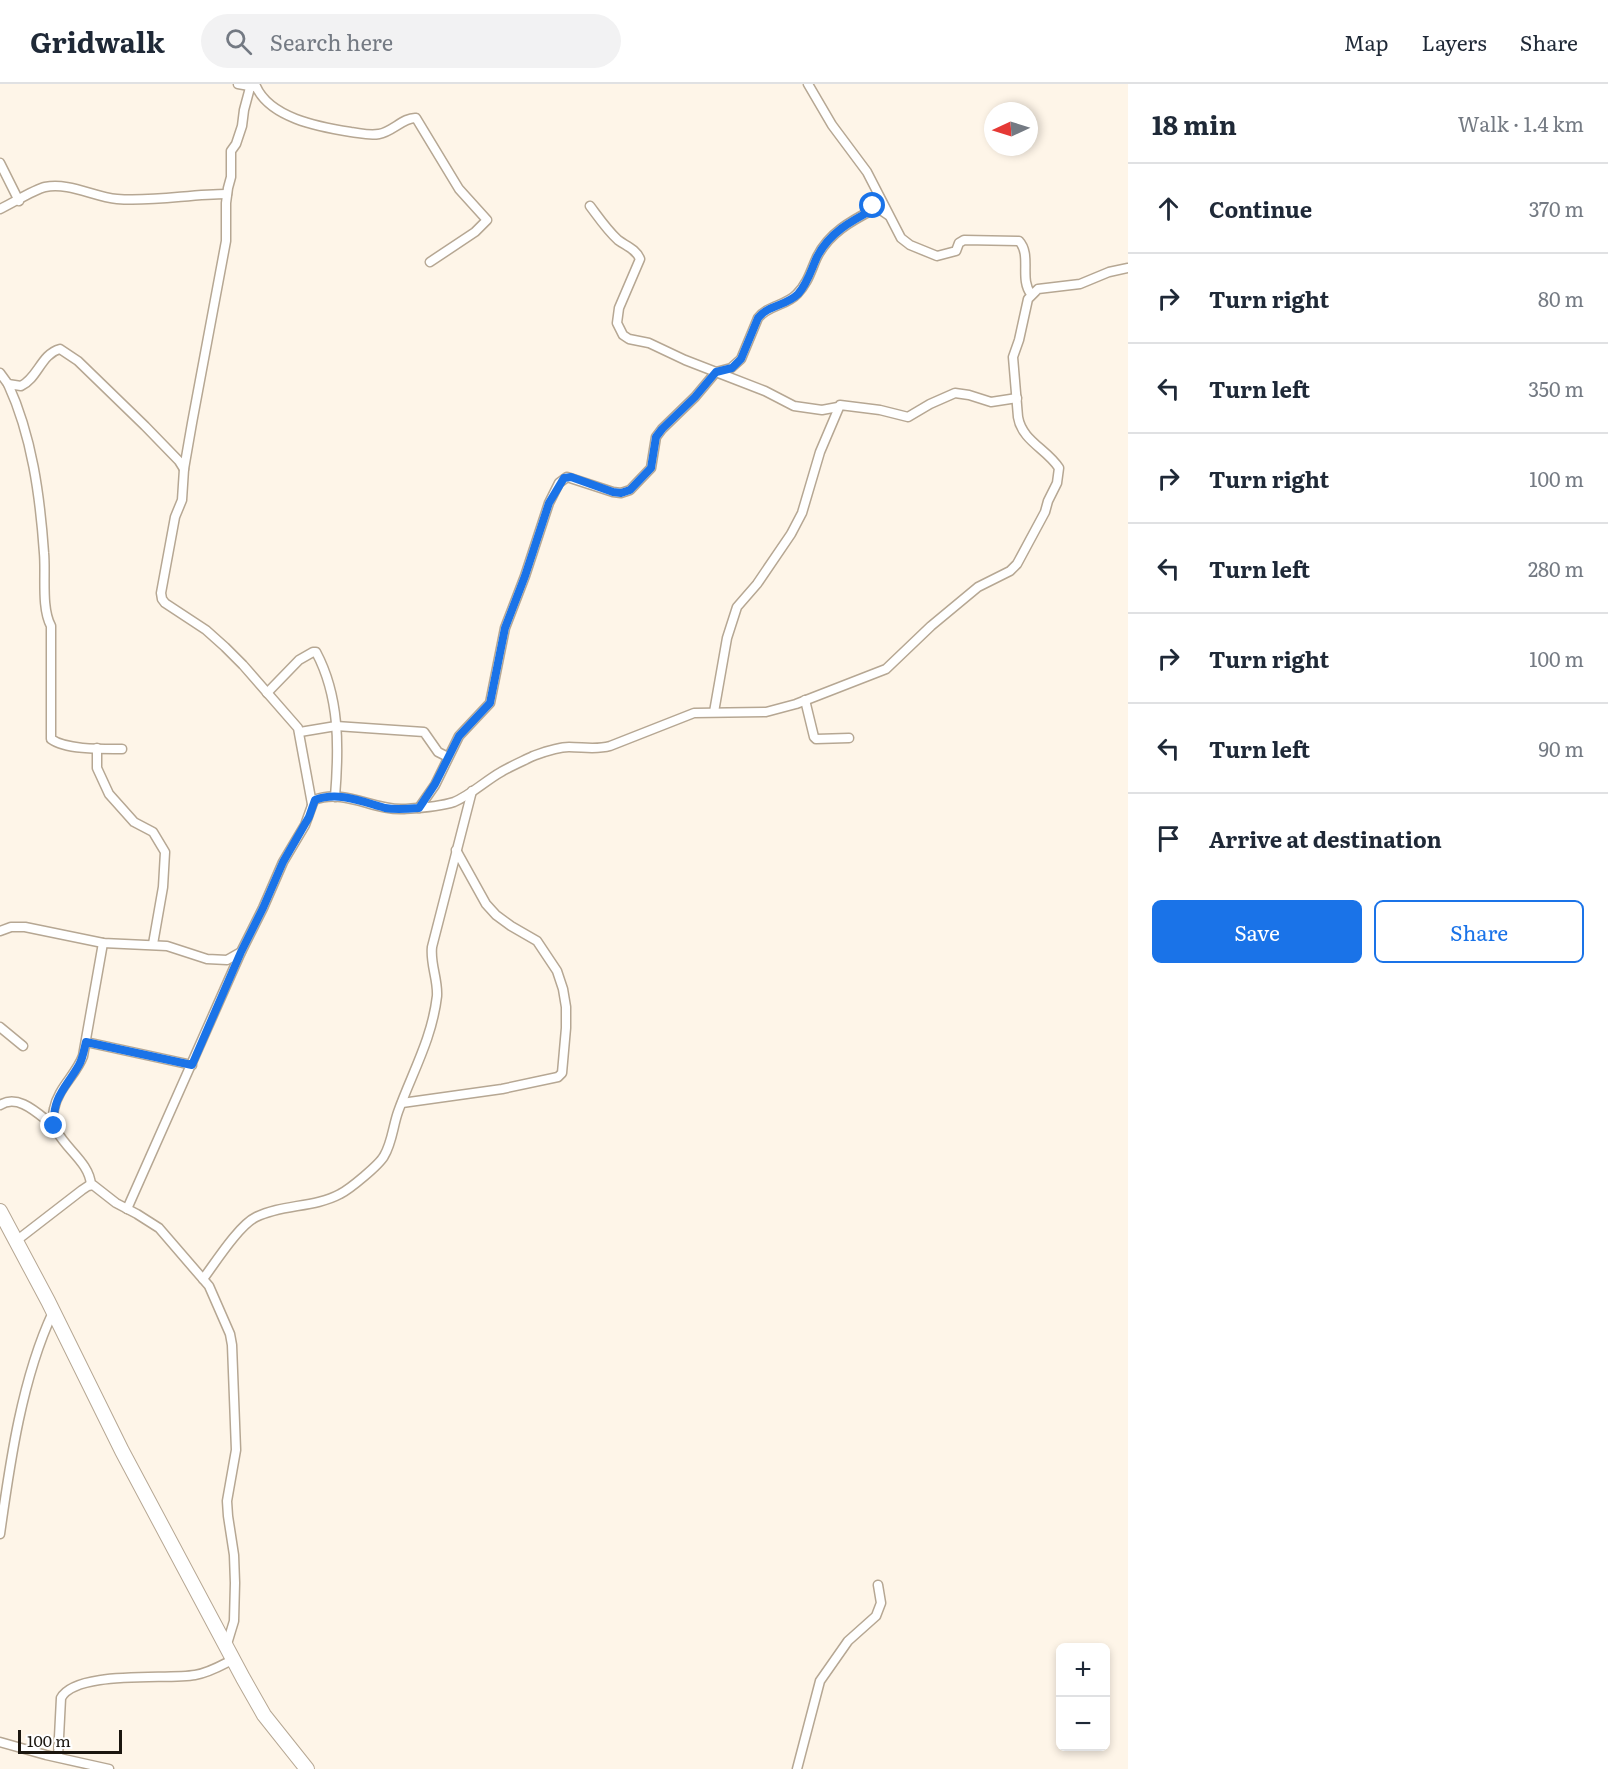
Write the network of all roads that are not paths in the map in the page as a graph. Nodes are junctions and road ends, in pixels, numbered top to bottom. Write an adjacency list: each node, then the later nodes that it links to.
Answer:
1 (238, 84): 3 (street)
2 (808, 84): 6 (street)
3 (253, 85): 5 (street); 12 (street)
4 (0, 164): 7 (street)
5 (227, 194): 7 (street); 20 (street)
6 (878, 195): 10 (street); 11 (street)
7 (19, 201): 9 (street)
8 (590, 206): 15 (street)
9 (0, 209)
10 (874, 209): 11 (street); 15 (street)
11 (888, 215): 14 (street)
12 (430, 262)
13 (1128, 267): 14 (street)
14 (1031, 294): 18 (street)
15 (716, 372): 19 (street); 29 (street)
16 (0, 373): 17 (street)
17 (8, 384): 20 (street); 27 (street)
18 (1017, 398): 19 (street); 22 (street)
19 (838, 407): 23 (street)
20 (184, 469): 21 (street)
21 (267, 693): 24 (street); 25 (street)
22 (805, 700): 23 (street); 26 (street)
23 (714, 712): 30 (street)
24 (336, 726): 25 (street); 29 (street); 31 (street)
25 (300, 732): 32 (street)
26 (849, 738)
27 (97, 748): 28 (street); 37 (street)
28 (122, 750)
29 (448, 757): 33 (street)
30 (472, 791): 33 (street); 34 (street)
31 (336, 797): 32 (street); 33 (street)
32 (312, 804): 38 (street)
33 (419, 808)
34 (456, 849): 43 (street); 43 (street)
35 (0, 931): 36 (street)
36 (103, 943): 37 (street); 40 (street)
37 (153, 944): 38 (street)
38 (241, 952): 42 (street)
39 (0, 1027): 41 (street)
40 (86, 1042): 42 (street); 45 (street)
41 (22, 1046)
42 (192, 1065): 47 (street)
43 (402, 1103): 50 (street)
44 (0, 1105): 45 (street)
45 (54, 1126): 46 (street)
46 (91, 1185): 47 (street); 49 (street)
47 (127, 1209): 50 (street)
48 (0, 1211): 49 (main road)
49 (16, 1241): 51 (main road)
50 (203, 1279): 54 (street)
51 (53, 1312): 52 (street); 54 (main road)
52 (0, 1534)
53 (878, 1585): 60 (street)
54 (227, 1644): 55 (main road)
55 (234, 1659): 57 (street); 59 (main road)
56 (0, 1742): 57 (street)
57 (58, 1757): 58 (street)
58 (109, 1769)
59 (307, 1769)
60 (797, 1769)

